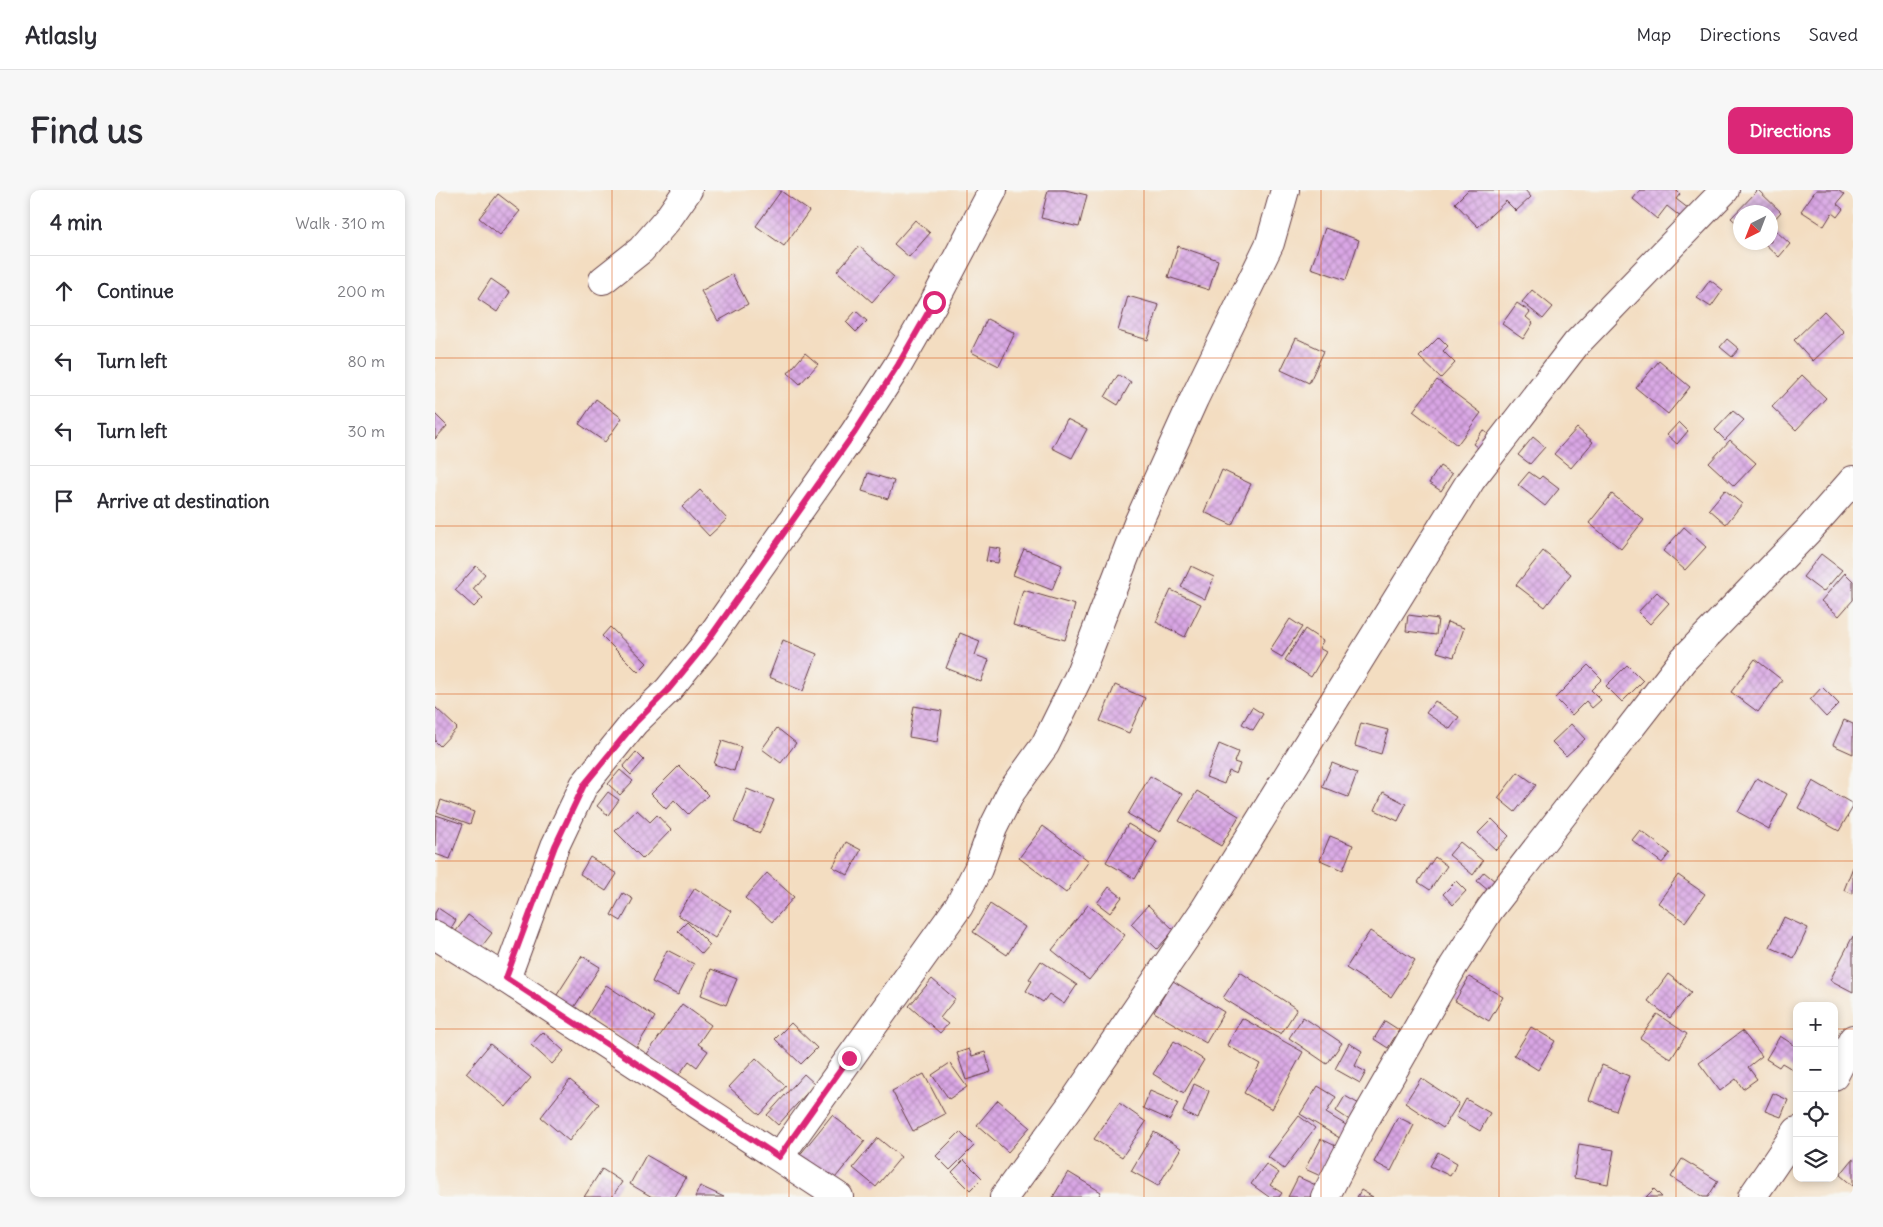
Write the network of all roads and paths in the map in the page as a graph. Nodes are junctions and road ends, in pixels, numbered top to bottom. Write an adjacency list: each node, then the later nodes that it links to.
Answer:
1 (688, 190): 5 (street)
2 (993, 190): 8 (street)
3 (1285, 190): 12 (street)
4 (1725, 190): 14 (street)
5 (603, 280)
6 (1853, 480): 15 (street)
7 (435, 935): 8 (street)
8 (506, 978): 12 (street)
9 (1853, 1039): 10 (street)
10 (1838, 1068)
11 (1793, 1137): 16 (street)
12 (779, 1157): 13 (street)
13 (839, 1197)
14 (1004, 1197)
15 (1325, 1197)
16 (1752, 1197)

